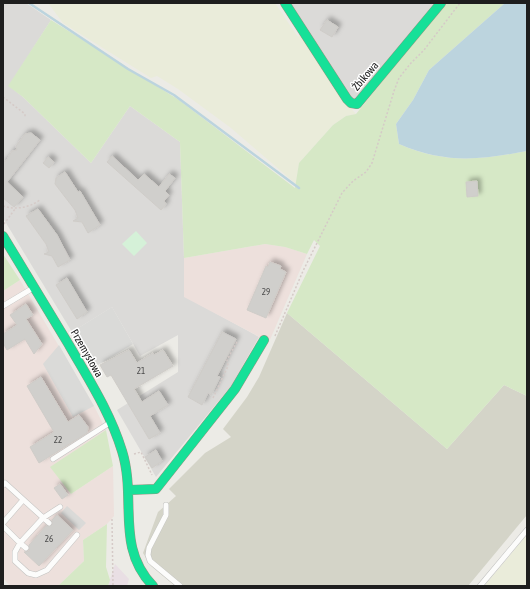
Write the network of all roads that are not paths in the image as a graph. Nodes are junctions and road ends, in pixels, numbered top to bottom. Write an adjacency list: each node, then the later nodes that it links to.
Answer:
1 (285, 3): 2 (street, Żbikowa)
2 (441, 3)
3 (3, 236): 4 (street, Przemysłowa)
4 (34, 288): 5 (lane); 7 (street, Przemysłowa)
5 (3, 306)
6 (264, 340): 10 (street)
7 (112, 422): 8 (lane); 10 (street, Przemysłowa)
8 (54, 459)
9 (3, 486): 11 (lane)
10 (129, 490): 22 (street, Przemysłowa)
11 (23, 500): 14 (lane); 15 (lane)
12 (166, 505): 23 (lane)
13 (60, 507): 14 (lane)
14 (43, 518): 16 (lane); 20 (lane)
15 (3, 523)
16 (49, 523)
17 (3, 526): 20 (lane)
18 (527, 530): 24 (lane)
19 (77, 535): 20 (lane)
20 (20, 543): 21 (lane)
21 (26, 548)
22 (153, 586)
23 (180, 586)
24 (480, 586)

